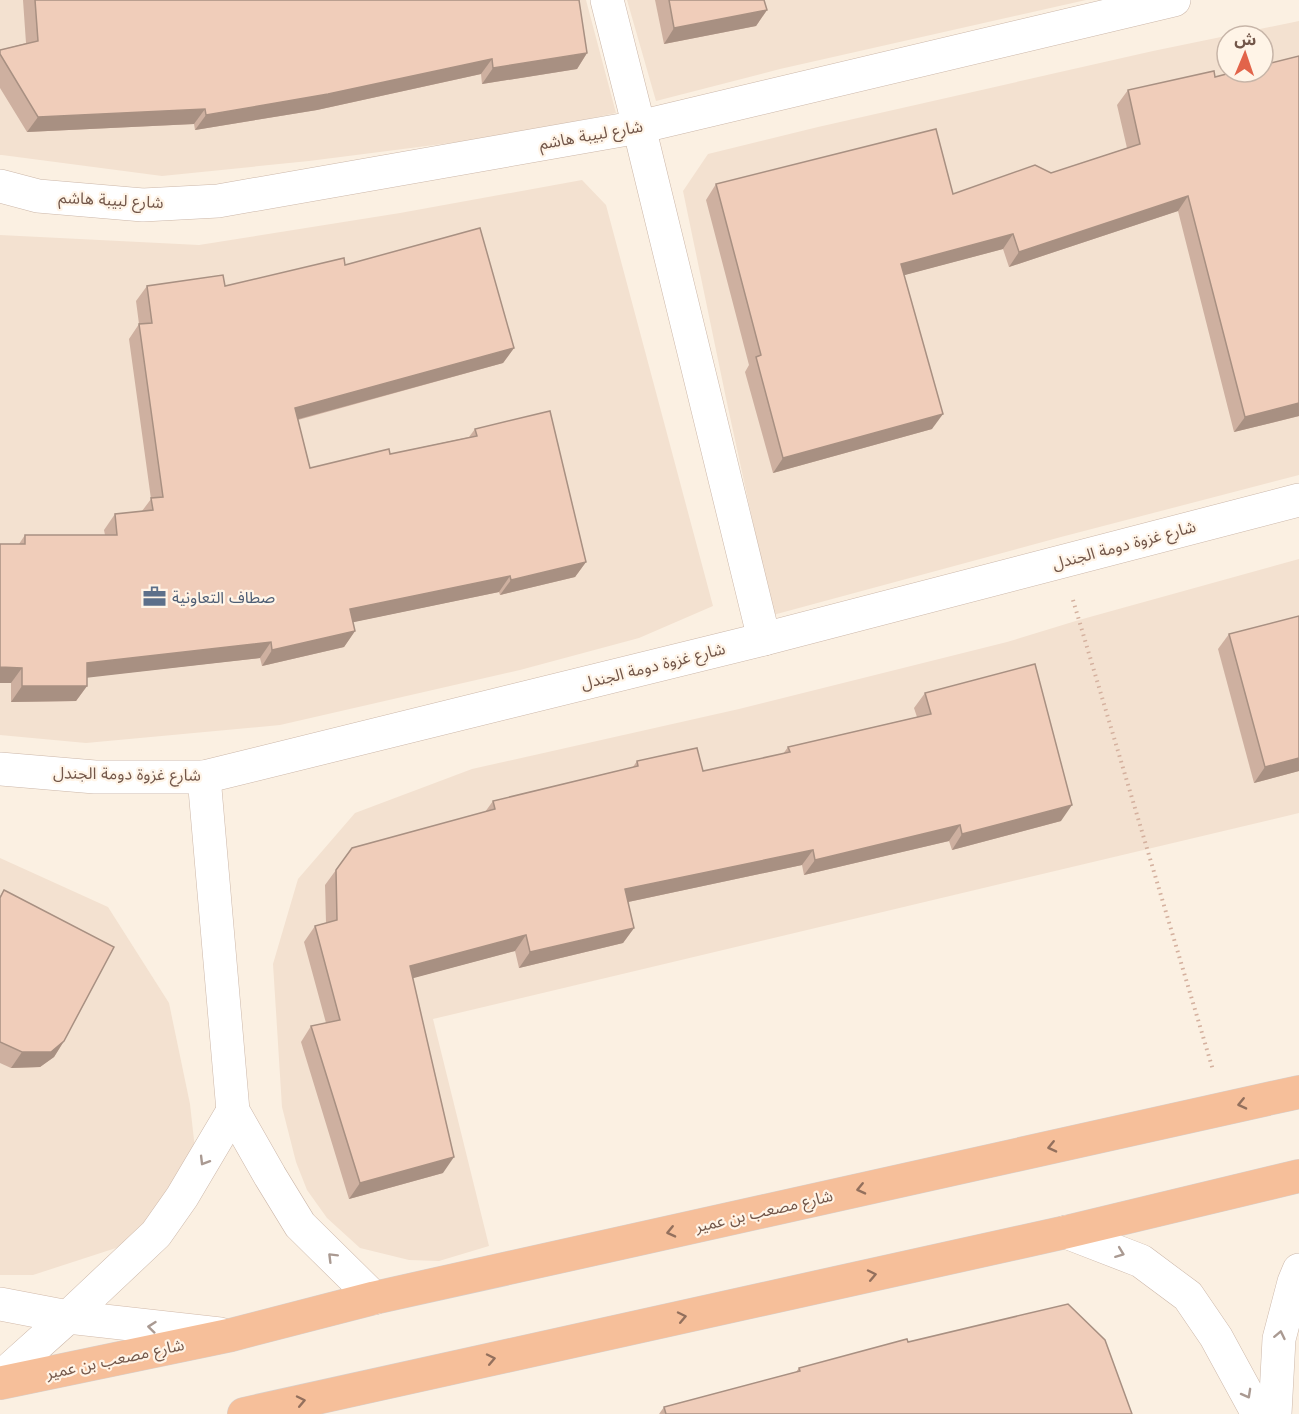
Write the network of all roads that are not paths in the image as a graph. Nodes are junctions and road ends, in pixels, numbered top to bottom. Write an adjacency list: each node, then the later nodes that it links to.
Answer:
1 (607, 0): 3 (street)
2 (1174, 0): 3 (street, شارع لبيبة هاشم)
3 (639, 128): 4 (street, شارع لبيبة هاشم); 6 (street)
4 (0, 186)
5 (1299, 500): 6 (street, شارع غزوة دومة الجندل)
6 (764, 639): 8 (street, شارع غزوة دومة الجندل)
7 (0, 769): 8 (street, شارع غزوة دومة الجندل)
8 (204, 777): 10 (street)
9 (1299, 1092): 14 (highway, شارع مصعب بن عمير, one-way to 14)
10 (233, 1111): 14 (street, one-way to 10); 16 (street, one-way to 16)
11 (1299, 1176): 12 (highway)
12 (1066, 1232): 20 (highway, one-way to 12); 21 (street, one-way to 21)
13 (1299, 1270): 22 (street, one-way to 13)
14 (374, 1298): 17 (highway, شارع مصعب بن عمير)
15 (0, 1304): 16 (street, شارع مصعب بن عمير)
16 (68, 1317): 17 (street, شارع مصعب بن عمير, one-way to 16); 18 (street)
17 (231, 1335): 19 (highway, شارع مصعب بن عمير)
18 (0, 1378)
19 (0, 1383)
20 (244, 1414)
21 (1258, 1414)
22 (1275, 1414)

